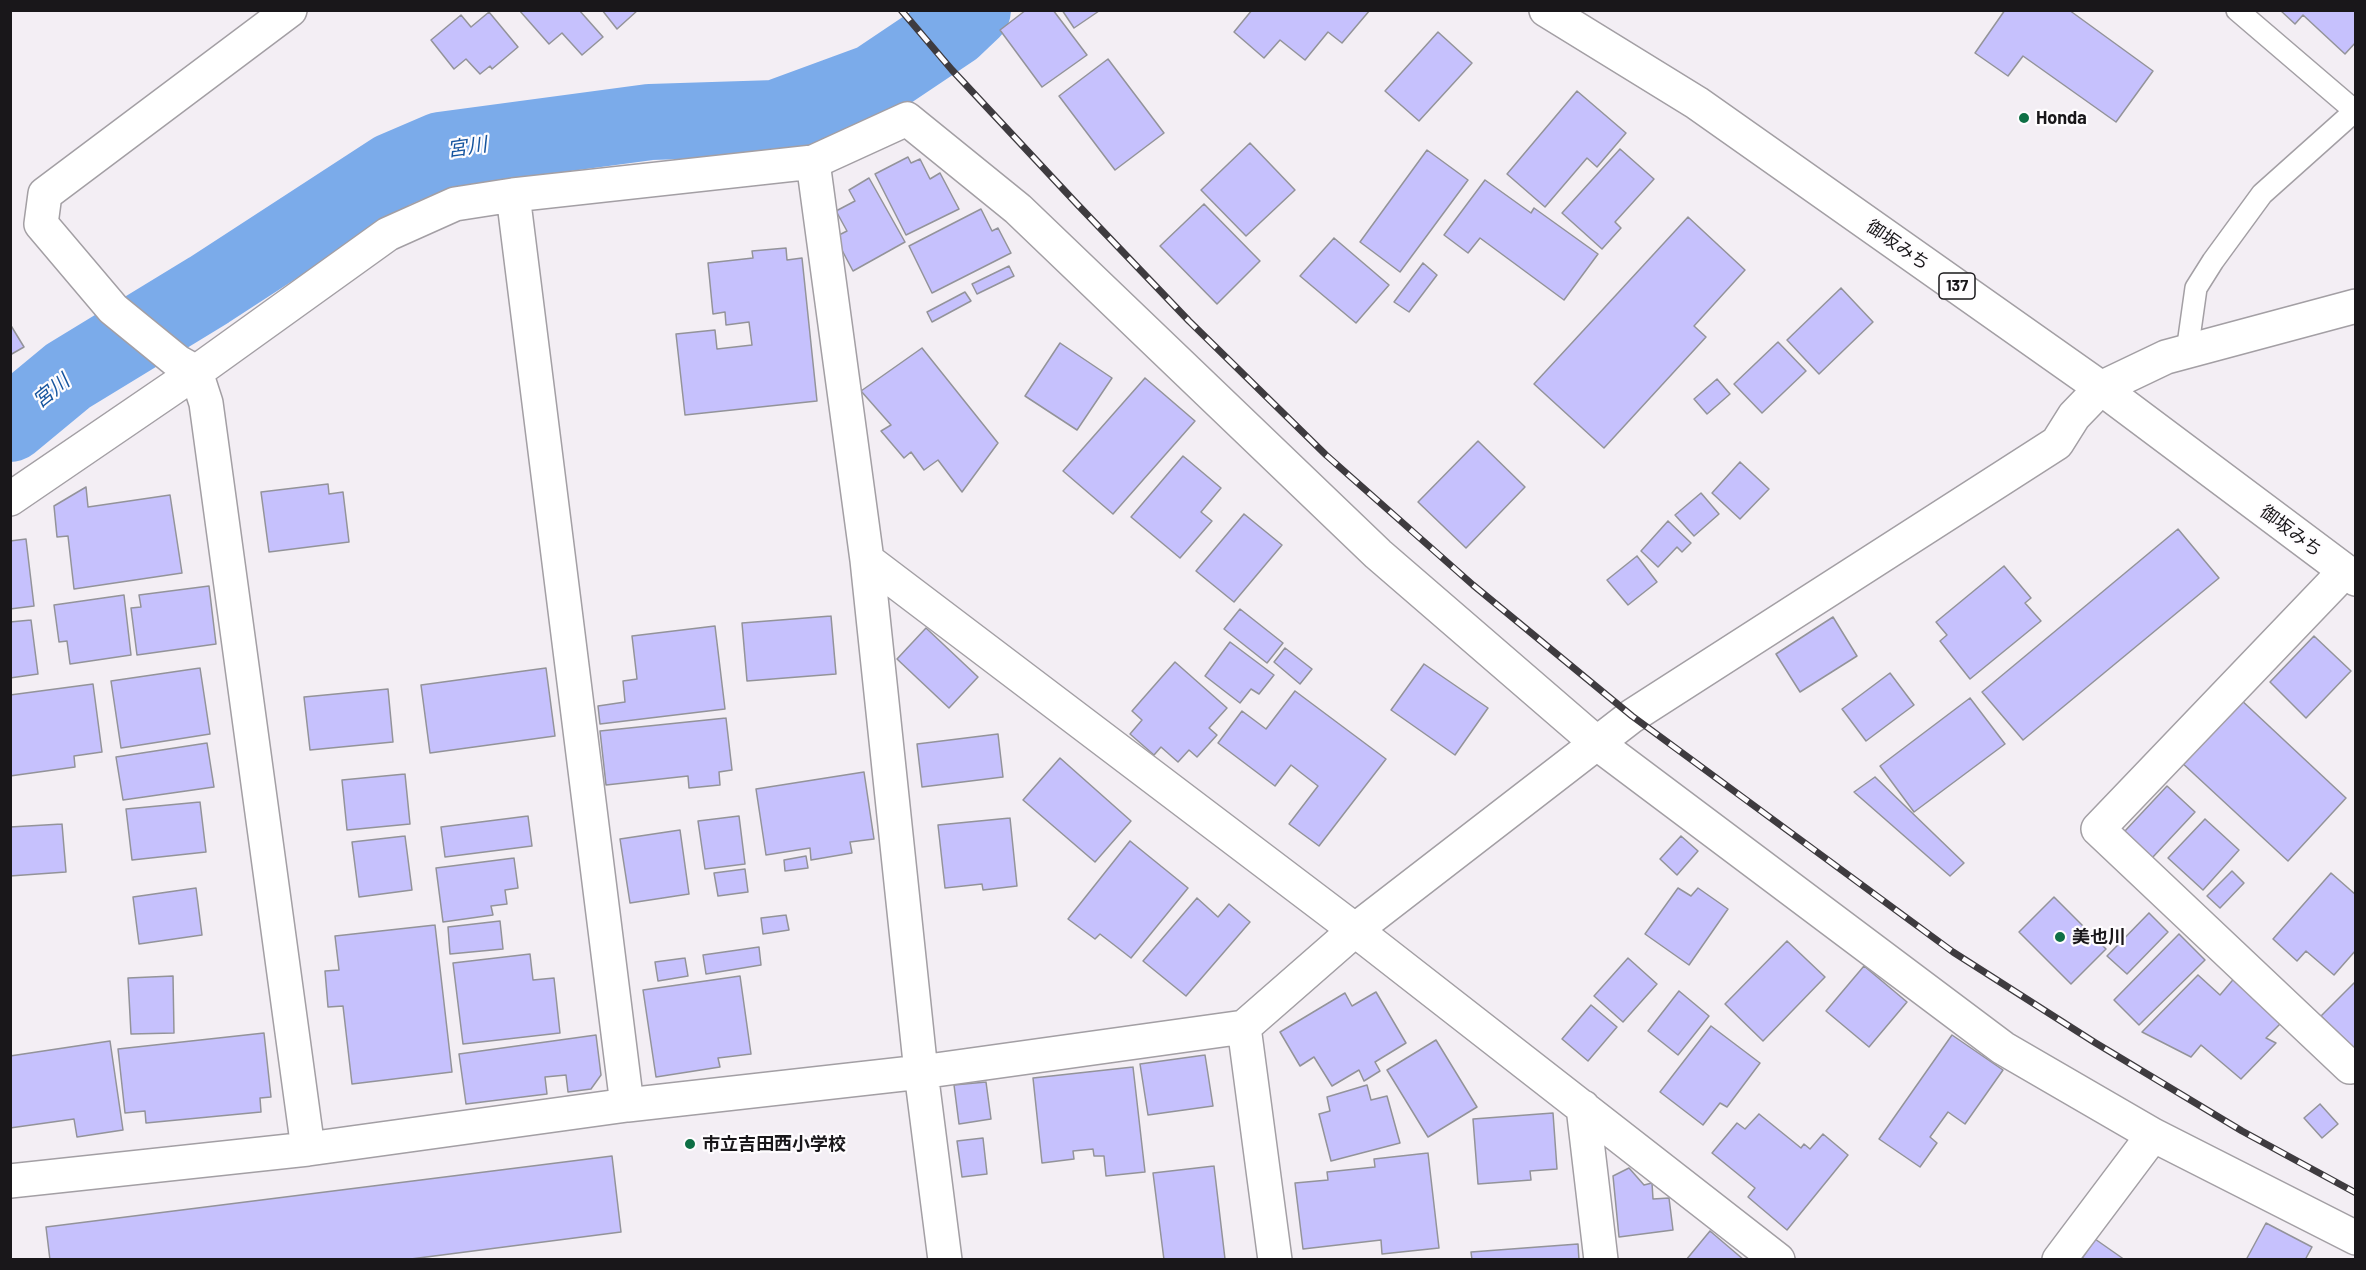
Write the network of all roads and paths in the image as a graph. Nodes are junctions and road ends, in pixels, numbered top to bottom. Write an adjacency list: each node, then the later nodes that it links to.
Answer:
1 (290, 10): 9 (main road)
2 (1546, 10): 10 (main road, 御坂みち / 137)
3 (2237, 10): 4 (lane)
4 (2355, 110): 8 (lane)
5 (813, 162): 6 (main road); 12 (main road); 14 (main road)
6 (513, 195): 9 (main road); 19 (main road)
7 (2355, 306): 8 (main road)
8 (2187, 352): 10 (main road)
9 (187, 367): 11 (main road); 22 (main road)
10 (2101, 388): 13 (main road, 御坂みち / 137); 14 (main road)
11 (10, 499)
12 (867, 560): 15 (main road); 18 (main road)
13 (2350, 575): 17 (main road)
14 (1598, 744): 15 (main road); 21 (main road)
15 (1355, 930): 16 (main road); 20 (main road)
16 (1244, 1027): 18 (main road); 27 (main road)
17 (2355, 1066)
18 (921, 1072): 19 (main road); 26 (main road)
19 (627, 1105): 22 (main road)
20 (1583, 1107): 28 (main road); 29 (main road)
21 (2153, 1135): 24 (main road); 30 (main road)
22 (308, 1149): 23 (main road)
23 (10, 1181)
24 (2355, 1238)
25 (2355, 1252): 31 (main road)
26 (945, 1260)
27 (1275, 1260)
28 (1602, 1260)
29 (1778, 1260)
30 (2059, 1260)
31 (2352, 1260)

